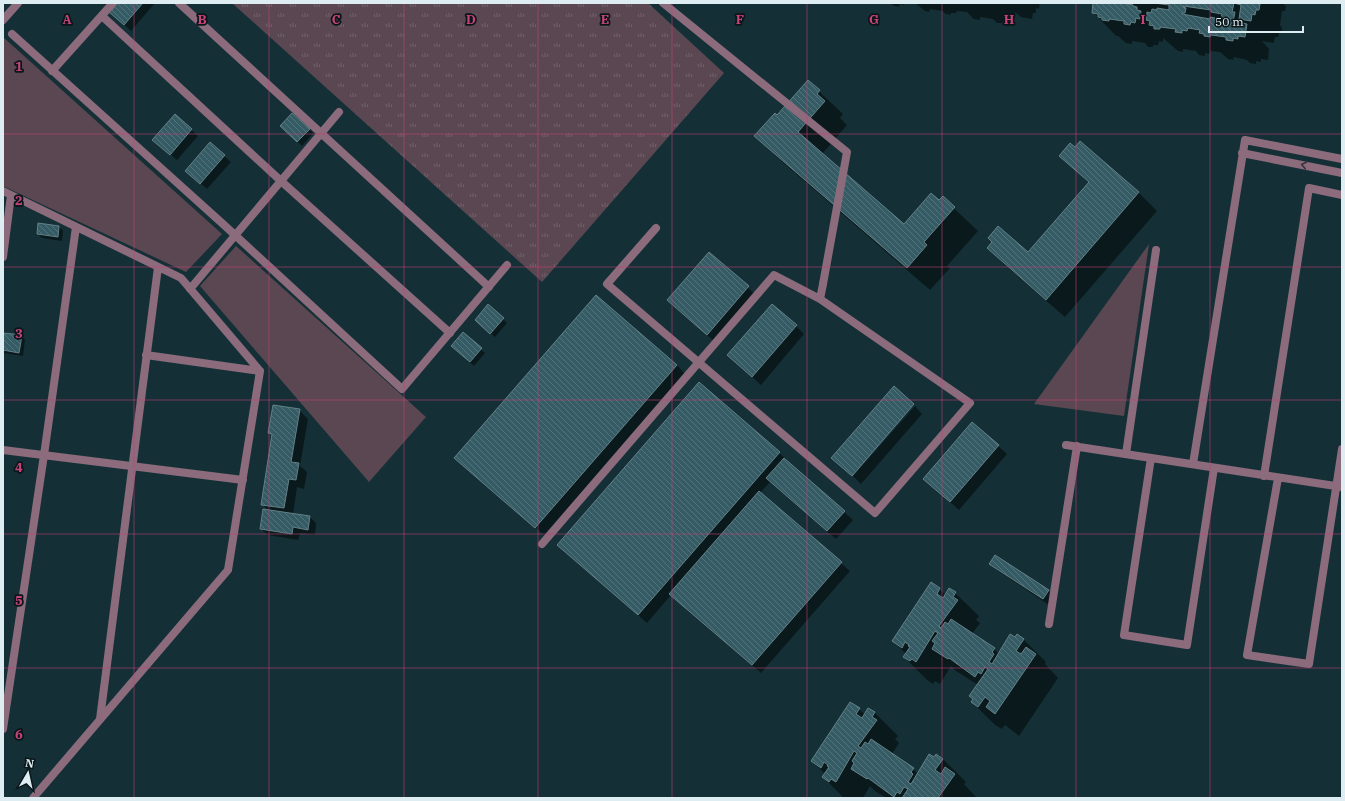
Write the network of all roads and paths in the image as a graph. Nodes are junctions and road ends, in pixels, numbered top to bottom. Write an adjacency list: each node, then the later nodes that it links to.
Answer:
1 (18, 3): 6 (street)
2 (113, 3): 5 (street)
3 (179, 3): 10 (street)
4 (663, 3): 27 (street)
5 (102, 16): 8 (street); 14 (street)
6 (3, 20)
7 (12, 34): 8 (street)
8 (52, 71): 20 (street)
9 (339, 112): 10 (street)
10 (320, 133): 14 (street); 25 (street)
11 (1242, 153): 12 (street); 13 (street, one-way to 11); 39 (street)
12 (1342, 159)
13 (1342, 172)
14 (281, 181): 20 (street); 28 (street)
15 (3, 191): 17 (street)
16 (1342, 195): 42 (street)
17 (12, 196): 18 (street); 22 (street)
18 (76, 227): 24 (street); 37 (street)
19 (656, 228): 30 (street)
20 (235, 235): 26 (street); 28 (street)
21 (1156, 250): 36 (street)
22 (3, 258)
23 (507, 265): 25 (street)
24 (158, 267): 26 (street); 29 (street)
25 (489, 287): 28 (street)
26 (190, 289): 31 (street)
27 (820, 299): 30 (street); 30 (street)
28 (450, 333)
29 (146, 355): 31 (street); 40 (street)
30 (699, 363): 46 (street)
31 (260, 371): 44 (street)
32 (1066, 444): 33 (street)
33 (1077, 446): 36 (street); 47 (street)
34 (3, 450): 37 (street)
35 (1342, 450): 45 (street)
36 (1126, 454): 38 (street)
37 (44, 455): 40 (street); 49 (street)
38 (1152, 458): 39 (street); 41 (street)
39 (1193, 464): 41 (street)
40 (132, 467): 44 (street); 48 (street)
41 (1214, 468): 42 (street)
42 (1264, 476): 43 (street)
43 (1278, 478): 45 (street); 45 (street)
44 (242, 480): 48 (street)
45 (1339, 487)
46 (542, 544)
47 (1050, 624)
48 (100, 720): 50 (street)
49 (3, 729)
50 (32, 798)

